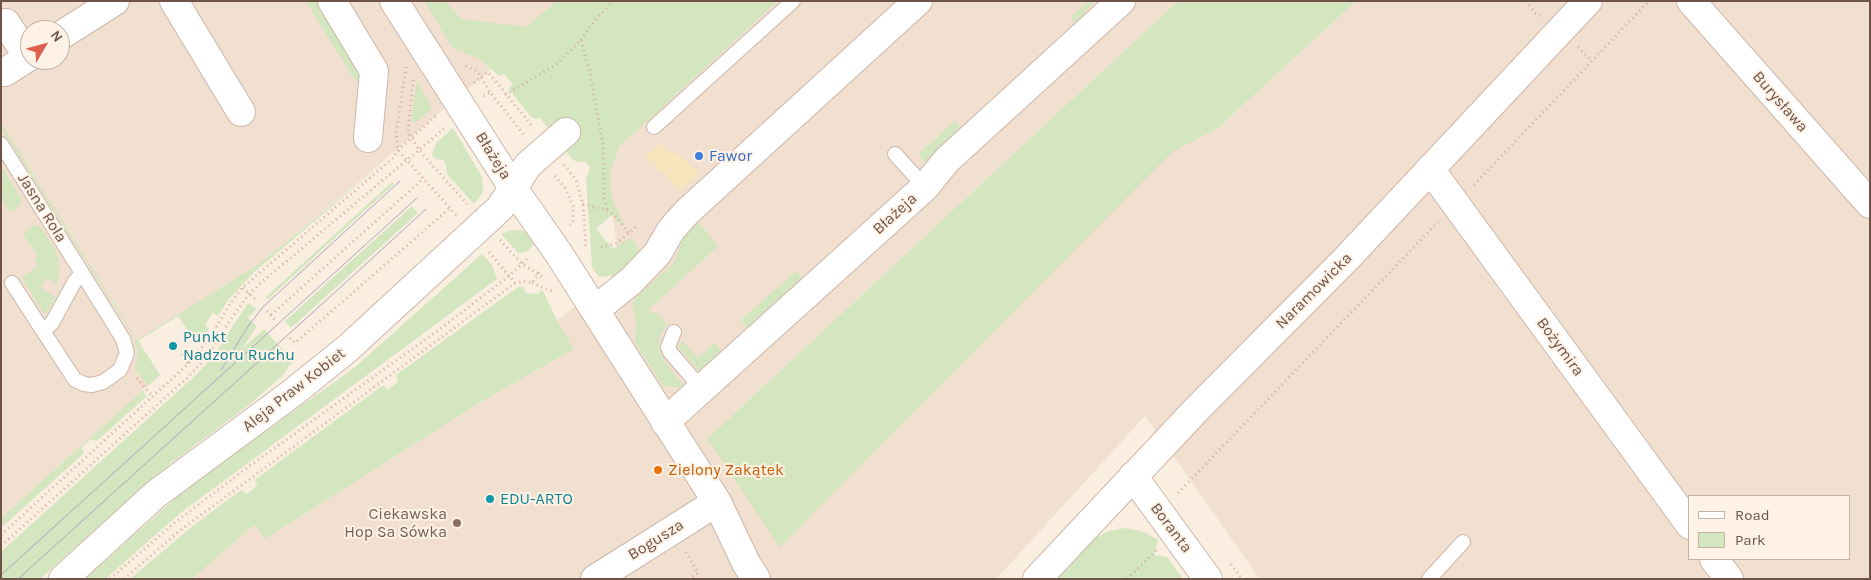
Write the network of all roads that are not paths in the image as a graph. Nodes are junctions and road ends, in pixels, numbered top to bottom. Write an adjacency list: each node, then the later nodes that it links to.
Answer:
1 (115, 1): 11 (street)
2 (174, 1): 15 (street)
3 (332, 1): 18 (street)
4 (394, 1): 23 (street, Błażeja)
5 (793, 1): 16 (lane)
6 (918, 1): 27 (street)
7 (1121, 1): 22 (street, Błażeja)
8 (1588, 1): 21 (street, Naramowicka)
9 (1691, 1): 24 (street, Burysława)
10 (6, 23): 12 (street)
11 (70, 30)
12 (20, 43)
13 (20, 62): 14 (street)
14 (5, 72)
15 (241, 112)
16 (654, 126)
17 (566, 132): 23 (street, Aleja Praw Kobiet)
18 (368, 138)
19 (1, 144): 25 (lane, Jasna Rola)
20 (895, 154): 22 (lane)
21 (1430, 169): 32 (street, Naramowicka); 34 (street, Bożymira)
22 (924, 187): 30 (street, Błażeja)
23 (513, 188): 27 (street, Błażeja); 37 (street, Aleja Praw Kobiet)
24 (1870, 204)
25 (82, 273): 28 (lane); 28 (lane, Jasna Rola)
26 (12, 283): 28 (lane, Jasna Rola)
27 (595, 310): 31 (street, Błażeja)
28 (42, 331)
29 (674, 332): 30 (lane)
30 (702, 389): 31 (street, Błażeja)
31 (665, 422): 33 (street, Błażeja)
32 (1133, 476): 40 (street, Naramowicka); 41 (street, Boranta)
33 (717, 502): 38 (street, Bogusza); 39 (street, Błażeja)
34 (1688, 522)
35 (1463, 542): 42 (lane)
36 (1715, 560): 43 (street)
37 (64, 579)
38 (595, 579)
39 (756, 579)
40 (1037, 579)
41 (1208, 579)
42 (1429, 579)
43 (1729, 579)

